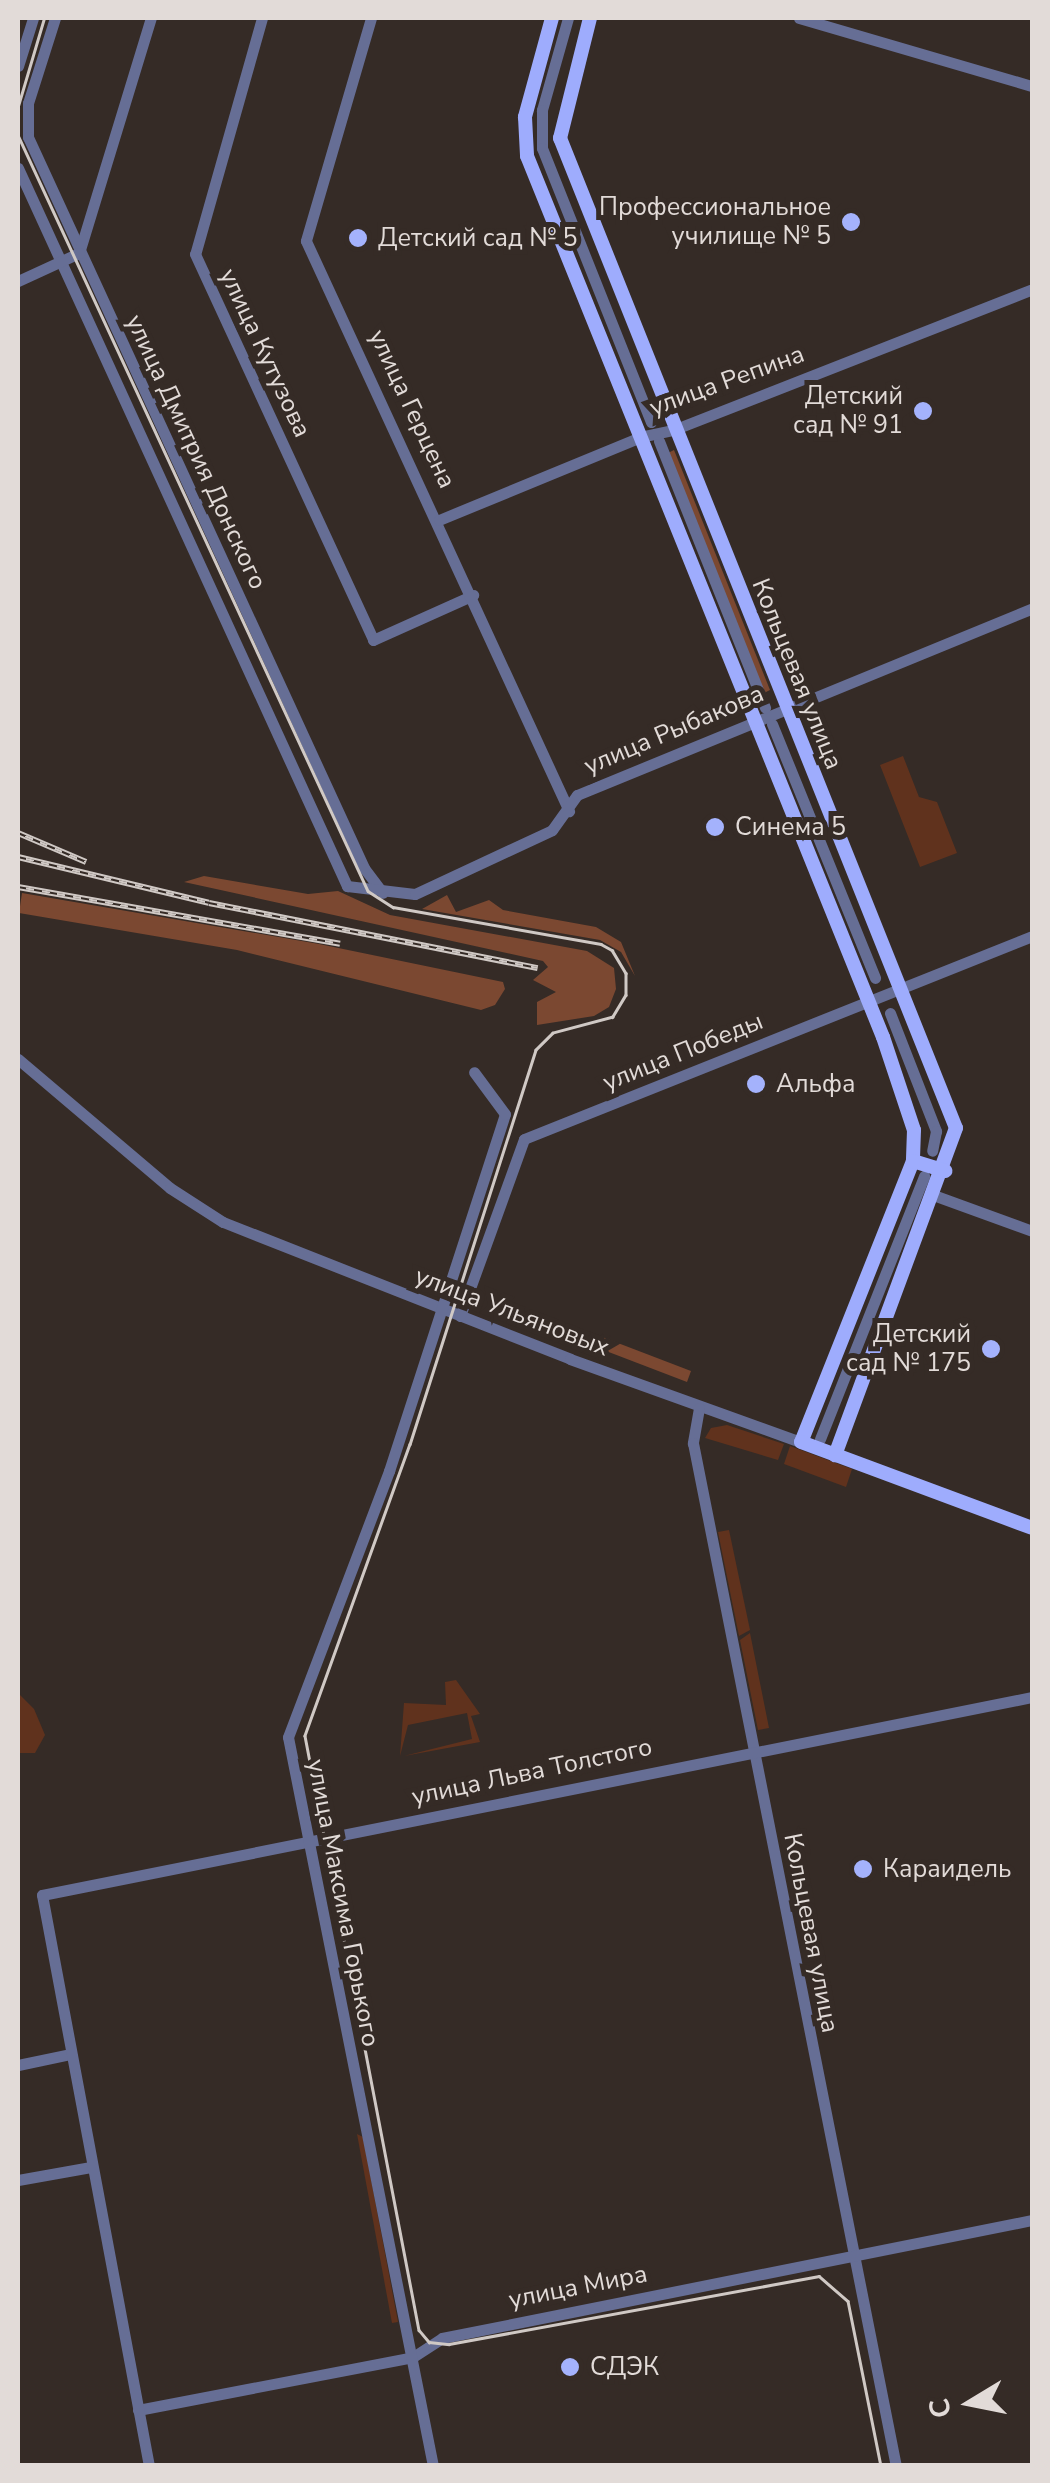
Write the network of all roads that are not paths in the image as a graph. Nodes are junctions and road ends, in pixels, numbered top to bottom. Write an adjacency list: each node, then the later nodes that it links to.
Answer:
1 (33, 18): 10 (street)
2 (56, 18): 13 (street, улица Дмитрия Донского)
3 (151, 18): 13 (street)
4 (262, 18): 22 (street, улица Кутузова)
5 (370, 18): 21 (street, улица Герцена)
6 (552, 18): 19 (main road)
7 (568, 18): 17 (street)
8 (590, 18): 18 (main road, Кольцевая улица)
9 (799, 18): 11 (street)
10 (18, 66)
11 (1032, 86)
12 (18, 168): 14 (street, улица Дмитрия Донского)
13 (79, 253): 14 (street); 30 (street, улица Дмитрия Донского)
14 (61, 264): 15 (street); 29 (street, улица Дмитрия Донского)
15 (18, 282)
16 (1032, 289): 18 (street, улица Репина)
17 (651, 422)
18 (673, 430): 19 (street, улица Репина); 24 (main road, Кольцевая улица)
19 (640, 437): 21 (street, улица Репина); 26 (main road)
20 (658, 441): 25 (street)
21 (440, 520): 22 (street, улица Герцена)
22 (473, 595): 28 (street, улица Герцена)
23 (1032, 608): 24 (street, улица Рыбакова)
24 (786, 707): 26 (street, улица Рыбакова); 33 (main road, Кольцевая улица)
25 (765, 708)
26 (753, 723): 28 (street, улица Рыбакова); 34 (main road)
27 (772, 724): 32 (street)
28 (569, 810): 30 (street, улица Рыбакова)
29 (347, 886): 30 (street, улица Рыбакова)
30 (383, 893)
31 (1032, 936): 33 (street, улица Победы)
32 (875, 978)
33 (902, 988): 34 (street, улица Победы); 40 (main road, Кольцевая улица)
34 (868, 1002): 39 (main road); 45 (street, улица Победы)
35 (890, 1013): 38 (street)
36 (18, 1060): 44 (street, улица Ульяновых)
37 (474, 1072): 44 (street, улица Максима Горького)
38 (932, 1151)
39 (912, 1161): 40 (main road); 48 (main road)
40 (946, 1171): 42 (main road, Кольцевая улица)
41 (924, 1176): 47 (street)
42 (936, 1196): 43 (street); 49 (main road, Кольцевая улица)
43 (1032, 1231)
44 (441, 1308): 45 (street, улица Ульяновых); 53 (street, улица Максима Горького)
45 (460, 1316): 46 (street, улица Ульяновых)
46 (699, 1408): 48 (street, улица Ульяновых); 52 (street, Кольцевая улица)
47 (820, 1439)
48 (801, 1442): 49 (main road, улица Ульяновых)
49 (834, 1455): 50 (main road, улица Ульяновых)
50 (1032, 1528)
51 (1032, 1697): 52 (street, улица Льва Толстого)
52 (752, 1750): 53 (street, улица Льва Толстого); 59 (street, Кольцевая улица)
53 (306, 1841): 54 (street, улица Льва Толстого); 60 (street, улица Максима Горького)
54 (70, 2054): 55 (street); 56 (street)
55 (18, 2065)
56 (90, 2167): 57 (street); 61 (street)
57 (18, 2180)
58 (1032, 2220): 59 (street, улица Мира)
59 (853, 2256): 60 (street, улица Мира); 64 (street, Кольцевая улица)
60 (413, 2357): 61 (street, улица Мира); 63 (street, улица Максима Горького)
61 (138, 2410): 62 (street)
62 (149, 2466)
63 (433, 2466)
64 (896, 2466)

